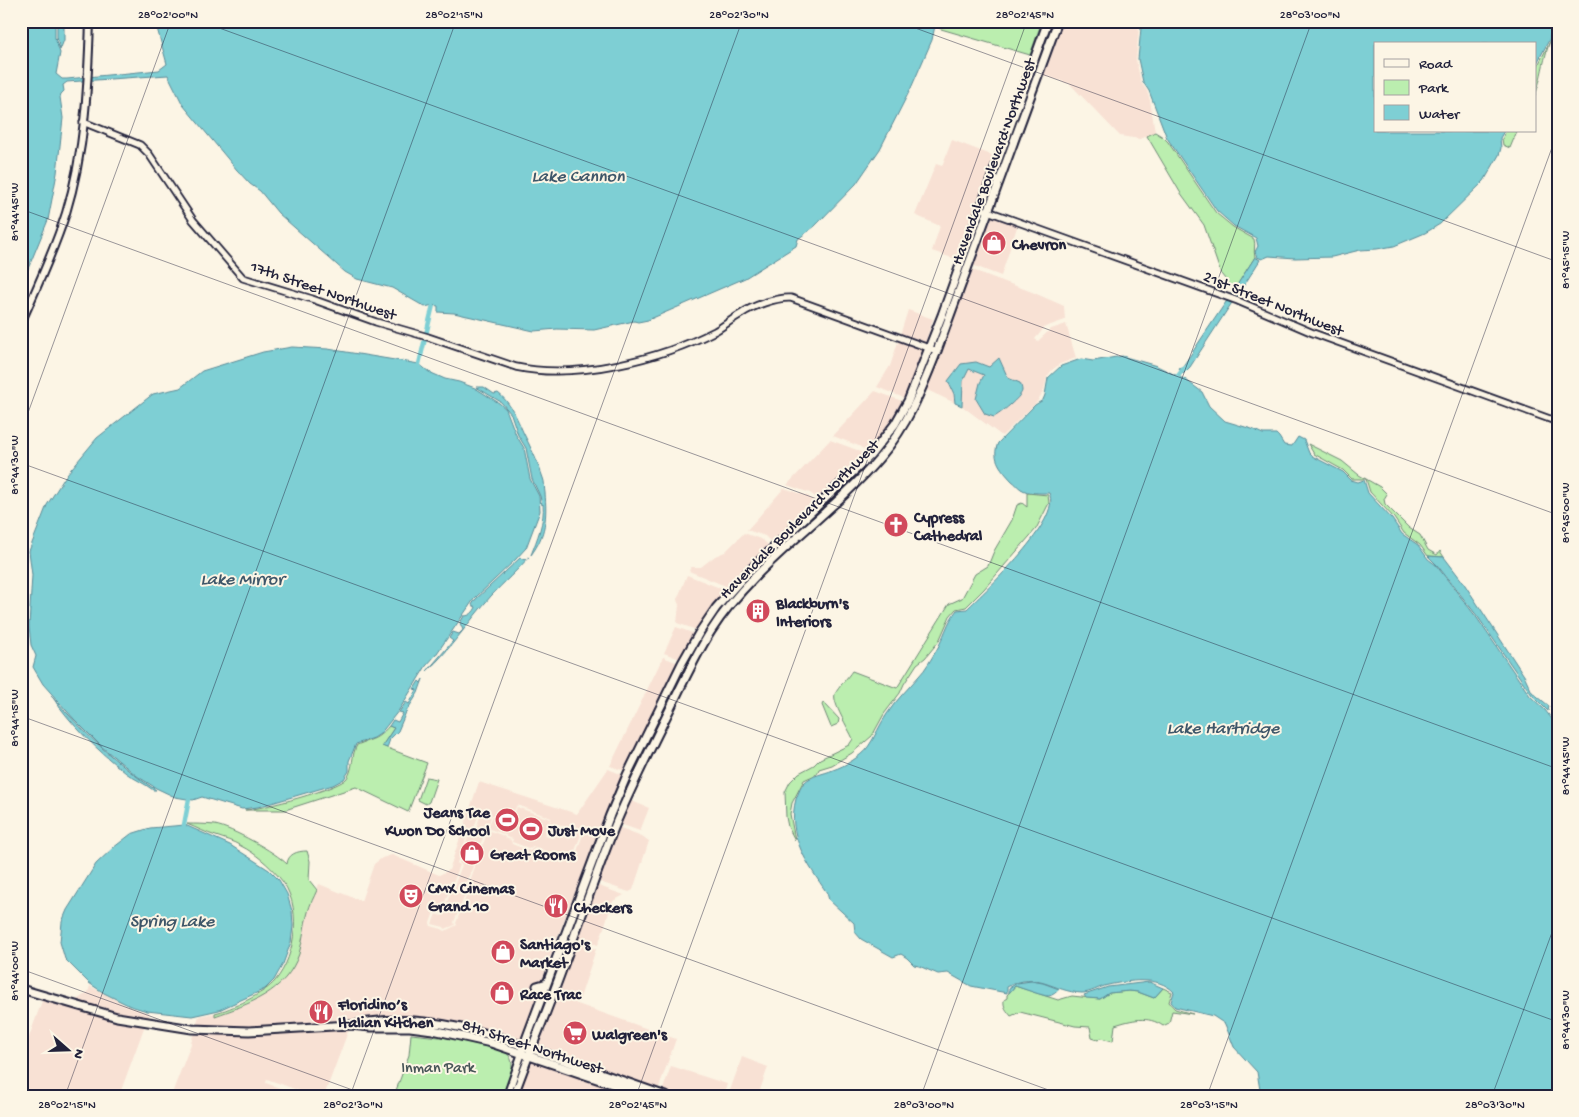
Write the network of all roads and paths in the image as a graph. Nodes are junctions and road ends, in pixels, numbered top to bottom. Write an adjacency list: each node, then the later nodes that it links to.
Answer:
1 (90, 21): 6 (main road)
2 (1048, 21): 4 (main road, Havendale Boulevard Northwest)
3 (1058, 21): 5 (main road, Havendale Boulevard Northwest)
4 (1042, 38): 5 (main road); 7 (main road, Havendale Boulevard Northwest)
5 (1050, 41): 8 (main road, Havendale Boulevard Northwest)
6 (84, 122): 9 (main road); 10 (street, 17th Street Northwest)
7 (980, 208): 8 (street, 21st Street Northwest); 10 (main road, Havendale Boulevard Northwest)
8 (988, 211): 11 (main road, Havendale Boulevard Northwest); 12 (street, 21st Street Northwest)
9 (21, 322)
10 (930, 348): 11 (street, 17th Street Northwest); 13 (main road, Havendale Boulevard Northwest)
11 (937, 351): 14 (main road, Havendale Boulevard Northwest)
12 (1558, 422)
13 (730, 591): 14 (main road); 15 (main road, Havendale Boulevard Northwest)
14 (712, 629): 17 (main road, Havendale Boulevard Northwest)
15 (639, 750): 16 (main road, Havendale Boulevard Northwest); 17 (main road)
16 (627, 774): 18 (main road); 19 (main road, Havendale Boulevard Northwest)
17 (635, 782): 18 (main road, Havendale Boulevard Northwest)
18 (629, 795): 20 (main road, Havendale Boulevard Northwest)
19 (585, 879): 20 (main road); 21 (main road, Havendale Boulevard Northwest)
20 (594, 882): 22 (main road, Havendale Boulevard Northwest)
21 (564, 936): 22 (main road); 27 (main road, Havendale Boulevard Northwest)
22 (573, 939): 27 (main road, Havendale Boulevard Northwest)
23 (21, 989): 25 (main road, 8th Street Northwest)
24 (443, 1024): 25 (main road, 8th Street Northwest); 26 (main road); 27 (main road, 8th Street Northwest)
25 (350, 1025): 26 (main road, 8th Street Northwest)
26 (410, 1027): 27 (main road, 8th Street Northwest)
27 (527, 1051): 28 (main road, 8th Street Northwest); 29 (main road, 8th Street Northwest); 30 (main road); 31 (main road)
28 (624, 1089): 29 (main road); 32 (main road, 8th Street Northwest)
29 (663, 1094)
30 (507, 1096)
31 (514, 1096)
32 (647, 1096)

